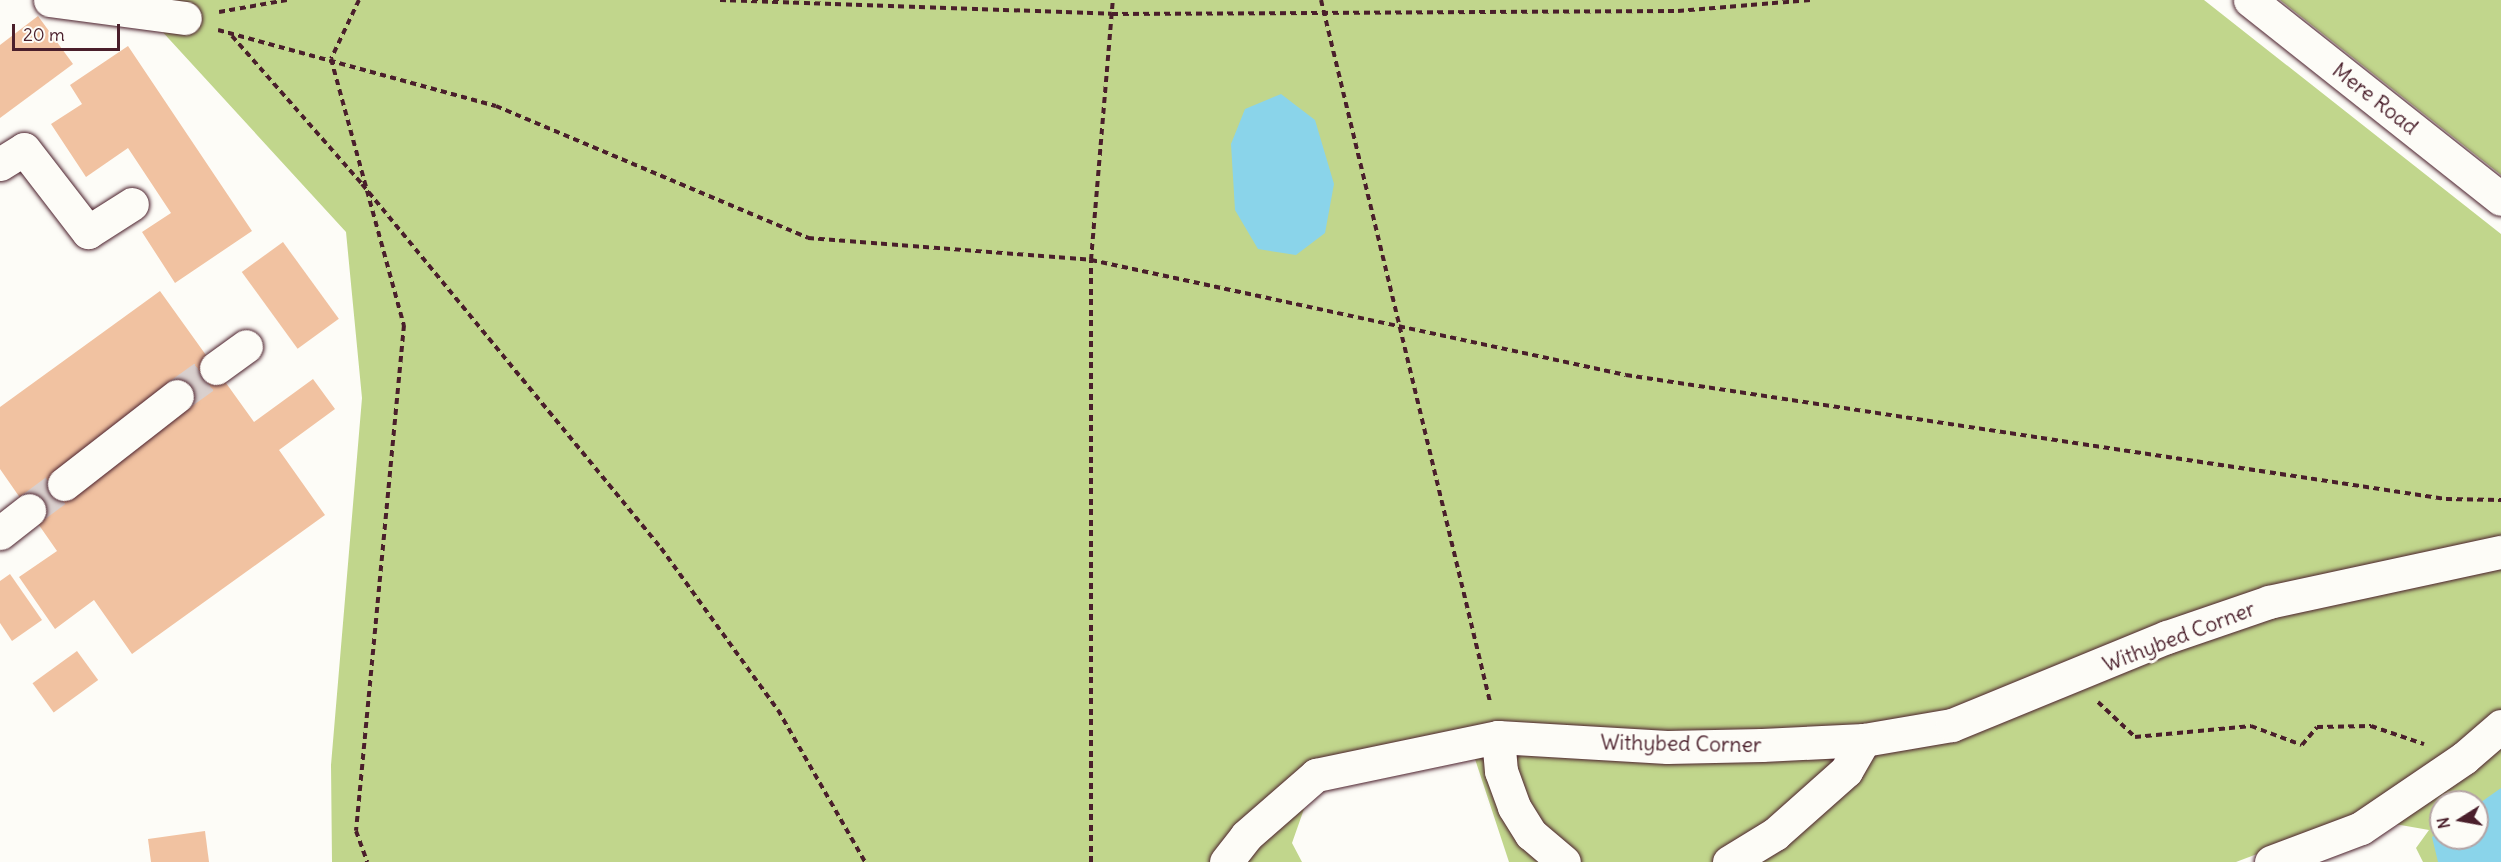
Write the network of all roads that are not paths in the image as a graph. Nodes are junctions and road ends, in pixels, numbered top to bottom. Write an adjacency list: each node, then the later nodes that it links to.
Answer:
1 (50, 0): 3 (street)
2 (2250, 0): 5 (street, Mere Road)
3 (186, 18)
4 (0, 164): 6 (street)
5 (2501, 199)
6 (132, 204)
7 (246, 346): 8 (street)
8 (216, 368)
9 (177, 396): 10 (street)
10 (64, 484)
11 (29, 510): 12 (street)
12 (0, 533)
13 (2501, 552): 16 (street, Withybed Corner)
14 (2501, 726): 20 (street)
15 (1498, 737): 16 (street, Withybed Corner); 17 (street, Withybed Corner); 18 (street)
16 (1864, 740): 19 (street)
17 (1226, 862)
18 (1564, 862)
19 (1729, 862)
20 (2271, 862)

